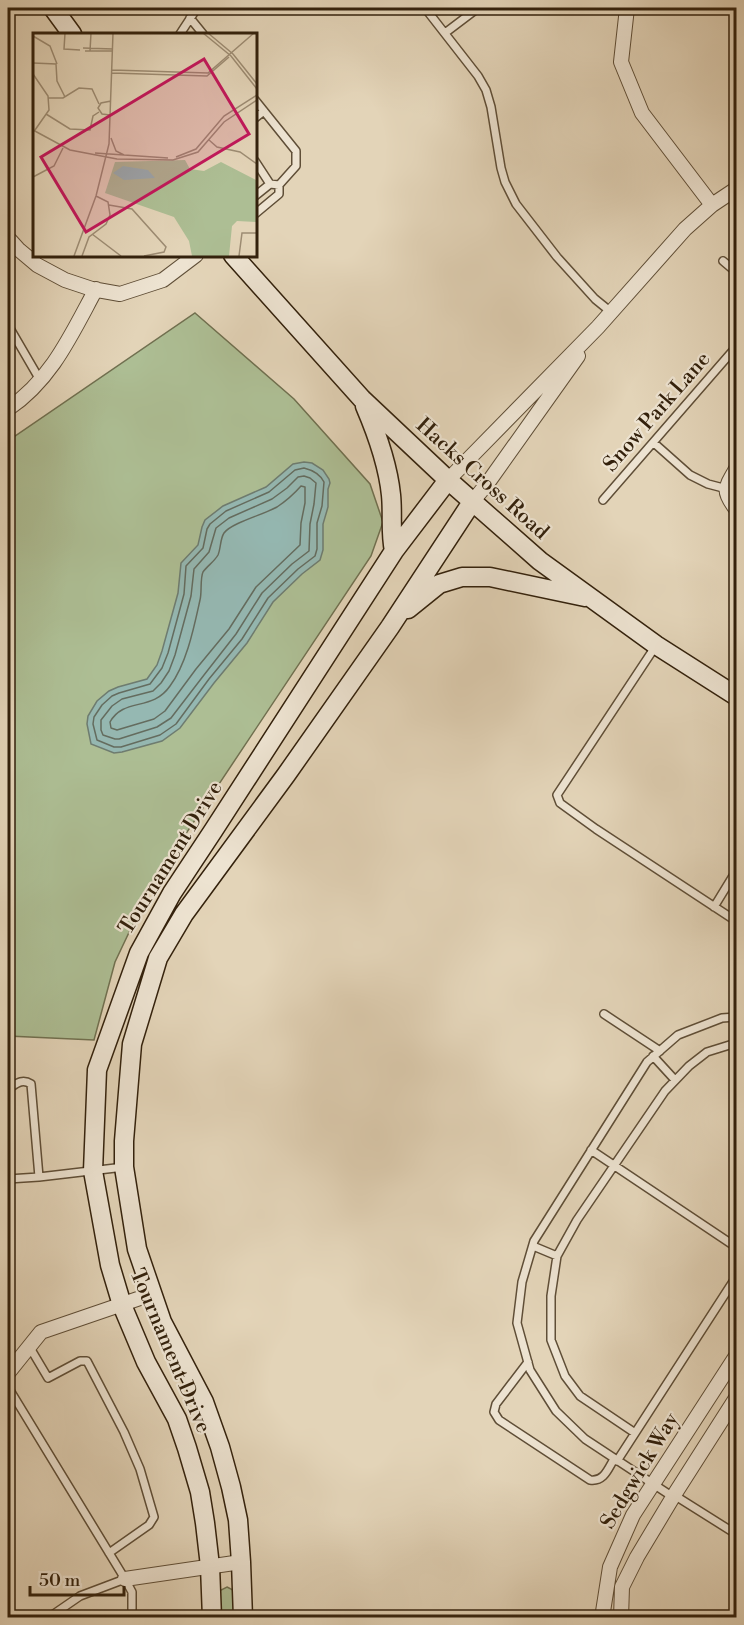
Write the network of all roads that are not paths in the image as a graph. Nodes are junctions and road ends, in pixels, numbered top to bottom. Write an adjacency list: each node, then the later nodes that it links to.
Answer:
1 (53, 8): 7 (street)
2 (197, 8): 6 (lane)
3 (425, 8): 10 (lane)
4 (478, 8): 10 (lane)
5 (627, 8): 19 (street)
6 (190, 18): 8 (lane); 9 (lane)
7 (71, 33)
8 (181, 33)
9 (202, 33)
10 (445, 33): 27 (lane)
11 (256, 101): 12 (lane)
12 (264, 111): 13 (lane); 16 (lane)
13 (256, 117)
14 (256, 163): 15 (lane)
15 (270, 184): 16 (lane); 18 (lane)
16 (279, 185): 20 (lane)
17 (736, 189): 19 (street, Tournament Drive)
18 (256, 195)
19 (712, 205): 27 (street, Tournament Drive)
20 (256, 213)
21 (8, 238): 26 (street)
22 (195, 256): 26 (street)
23 (234, 256): 32 (street, Hacks Cross Road)
24 (723, 261): 25 (lane)
25 (736, 272)
26 (96, 290): 31 (street)
27 (611, 312): 29 (street, Tournament Drive)
28 (8, 325): 31 (lane)
29 (598, 327): 36 (street, Tournament Drive); 39 (street, Tournament Drive)
30 (736, 346): 34 (lane, Snow Park Lane)
31 (40, 381): 33 (street)
32 (362, 399): 36 (street, Hacks Cross Road); 41 (street)
33 (8, 409)
34 (654, 443): 37 (lane); 38 (lane, Snow Park Lane)
35 (736, 469): 37 (street)
36 (448, 480): 39 (street, Hacks Cross Road); 41 (street, Tournament Drive)
37 (727, 489): 40 (street)
38 (603, 500)
39 (472, 502): 42 (street, Hacks Cross Road); 43 (street, Tournament Drive)
40 (736, 509)
41 (394, 551): 58 (street, Tournament Drive)
42 (592, 598): 43 (street); 44 (street, Hacks Cross Road)
43 (397, 617): 57 (street, Tournament Drive)
44 (656, 645): 45 (street, Hacks Cross Road); 47 (lane)
45 (736, 696)
46 (736, 873): 47 (lane)
47 (714, 907): 48 (lane)
48 (736, 921)
49 (604, 1014): 52 (lane)
50 (736, 1017): 52 (lane)
51 (736, 1043): 53 (lane)
52 (657, 1054): 53 (lane); 55 (lane)
53 (675, 1080): 56 (lane)
54 (8, 1089): 59 (lane)
55 (591, 1150): 56 (lane); 61 (lane)
56 (614, 1166): 62 (lane); 63 (lane)
57 (124, 1167): 58 (lane); 65 (street, Tournament Drive)
58 (93, 1171): 59 (lane); 66 (street, Tournament Drive)
59 (39, 1177): 60 (lane)
60 (8, 1179)
61 (532, 1246): 63 (lane); 69 (lane)
62 (736, 1247)
63 (557, 1256): 73 (lane)
64 (736, 1277): 73 (lane)
65 (152, 1294): 66 (street); 79 (street, Tournament Drive)
66 (122, 1305): 67 (street); 80 (street, Tournament Drive)
67 (30, 1346): 70 (street); 78 (lane)
68 (736, 1356): 75 (street, Sedgwick Way)
69 (528, 1362): 74 (lane); 74 (lane)
70 (8, 1373)
71 (8, 1387): 78 (lane)
72 (736, 1398): 76 (street, Sedgwick Way)
73 (634, 1433): 74 (lane)
74 (616, 1460): 75 (lane)
75 (653, 1485): 76 (lane); 87 (street, Sedgwick Way)
76 (674, 1496): 77 (lane); 88 (street, Sedgwick Way)
77 (736, 1534)
78 (109, 1552): 81 (lane)
79 (242, 1562): 80 (street); 86 (street, Tournament Drive)
80 (210, 1566): 81 (street); 85 (street, Tournament Drive)
81 (125, 1579): 82 (lane); 83 (lane)
82 (48, 1617)
83 (133, 1617): 84 (lane)
84 (158, 1617)
85 (212, 1617)
86 (243, 1617)
87 (602, 1617)
88 (621, 1617)

